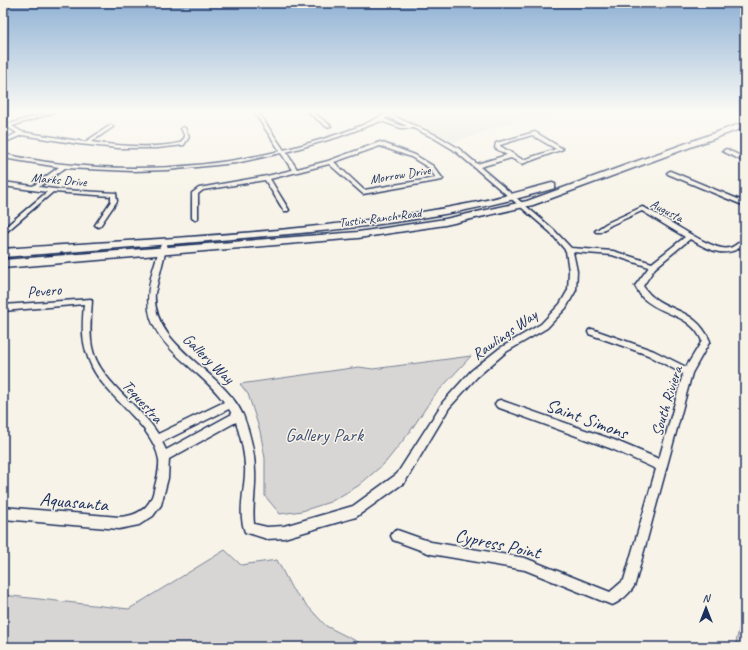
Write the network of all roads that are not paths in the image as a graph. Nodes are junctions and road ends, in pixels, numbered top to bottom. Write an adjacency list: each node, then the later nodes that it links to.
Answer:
1 (82, 142): 10 (street)
2 (181, 142): 10 (street)
3 (278, 142): 11 (street)
4 (316, 142): 11 (street)
5 (445, 142): 18 (street, Rawlings Way)
6 (503, 142): 14 (street)
7 (550, 142): 14 (street)
8 (671, 142): 25 (main road, Tustin Ranch Road)
9 (695, 142): 27 (main road, Tustin Ranch Road)
10 (86, 143)
11 (284, 151): 17 (street); 19 (street)
12 (726, 151): 15 (street)
13 (3, 156): 17 (street)
14 (510, 156): 18 (street)
15 (745, 160)
16 (330, 162): 16 (street, Morrow Drive); 19 (street)
17 (64, 166): 23 (street)
18 (478, 166): 25 (street, Rawlings Way)
19 (295, 170): 21 (street)
20 (670, 173): 26 (street)
21 (267, 178): 28 (street); 29 (street)
22 (3, 184): 23 (street, Marks Drive)
23 (34, 188): 24 (street, Marks Drive)
24 (51, 191): 30 (street, Marks Drive); 32 (street)
25 (513, 197): 27 (street, Rawlings Way); 34 (main road, Tustin Ranch Road)
26 (745, 204)
27 (522, 205): 36 (street, Rawlings Way); 37 (main road, Tustin Ranch Road)
28 (286, 210)
29 (195, 218)
30 (98, 225)
31 (598, 231): 33 (street, Augusta)
32 (3, 232)
33 (690, 236): 35 (street, Augusta); 40 (street, South Riviera)
34 (165, 241): 37 (street, Gallery Way); 38 (main road, Tustin Ranch Road)
35 (745, 242)
36 (569, 250): 40 (street); 53 (street, Rawlings Way)
37 (162, 252): 39 (main road, Tustin Ranch Road); 45 (street, Gallery Way)
38 (3, 254)
39 (3, 264)
40 (653, 266): 44 (street, South Riviera)
41 (88, 301): 42 (street, Pevero); 48 (street, Tequestra)
42 (3, 308)
43 (592, 332): 44 (street)
44 (688, 372): 50 (street, South Riviera)
45 (231, 403): 47 (street, Gallery Way); 48 (street)
46 (500, 404): 50 (street, Saint Simons)
47 (238, 416): 49 (street); 53 (street, Gallery Way)
48 (156, 440): 49 (street, Tequestra)
49 (163, 457): 52 (street, Tequestra)
50 (662, 466): 55 (street, South Riviera)
51 (3, 513): 52 (street, Aquasanta)
52 (142, 519)
53 (267, 533)
54 (397, 536): 55 (street, Cypress Point)
55 (612, 599)

